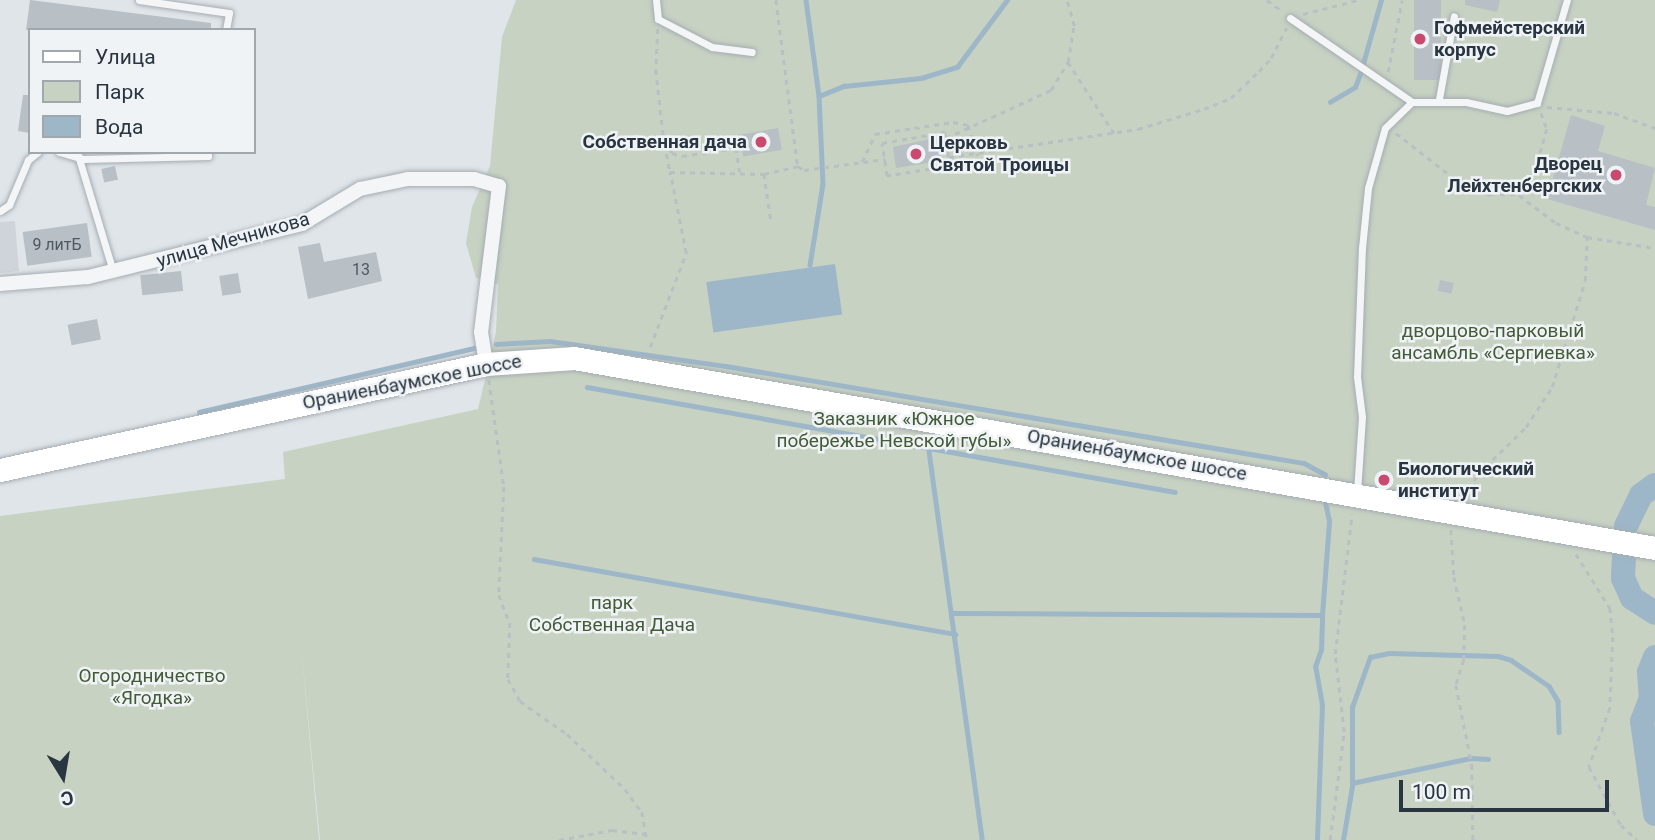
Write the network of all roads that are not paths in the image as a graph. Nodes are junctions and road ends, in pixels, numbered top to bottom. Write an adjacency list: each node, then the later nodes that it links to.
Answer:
1 (139, 0): 6 (lane)
2 (656, 0): 7 (lane)
3 (1567, 0): 8 (lane)
4 (1454, 16): 8 (lane)
5 (1290, 18): 9 (lane)
6 (226, 28)
7 (752, 52)
8 (1439, 99): 9 (lane)
9 (1412, 102): 18 (lane)
10 (36, 154): 13 (lane)
11 (208, 154): 12 (lane)
12 (80, 156): 14 (lane)
13 (0, 211)
14 (114, 272): 15 (street, улица Мечникова); 16 (street, улица Мечникова)
15 (0, 284)
16 (486, 365): 17 (main road, Ораниенбаумское шоссе); 18 (main road, Ораниенбаумское шоссе)
17 (0, 470)
18 (1356, 494): 19 (main road, Ораниенбаумское шоссе)
19 (1655, 548)

